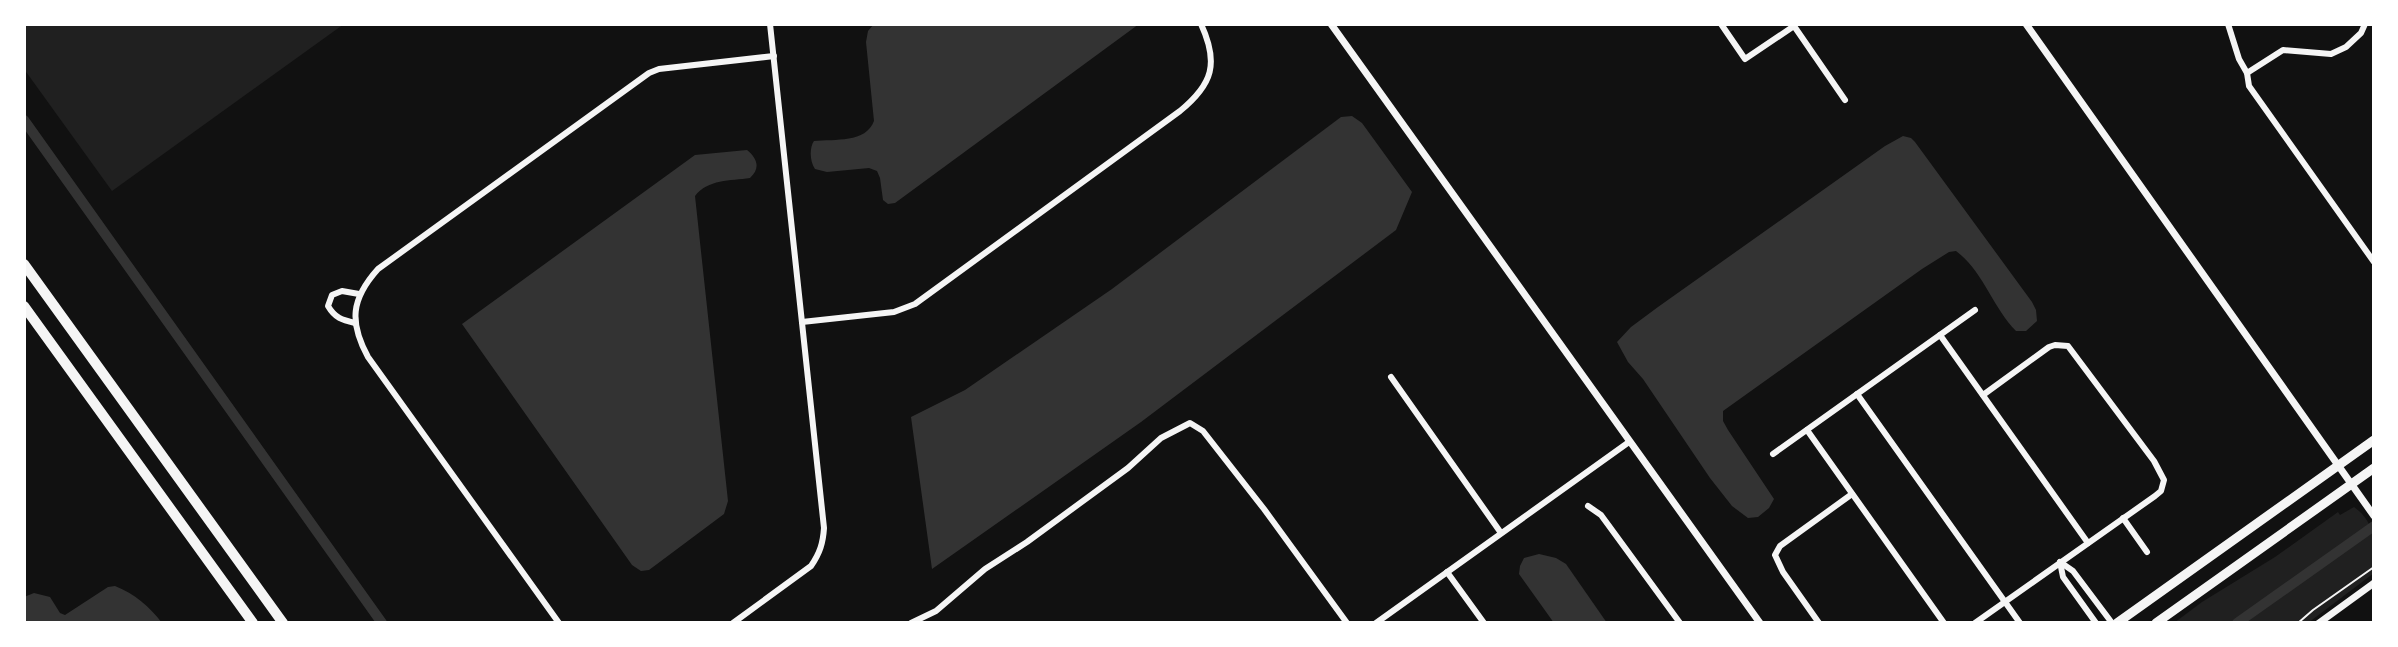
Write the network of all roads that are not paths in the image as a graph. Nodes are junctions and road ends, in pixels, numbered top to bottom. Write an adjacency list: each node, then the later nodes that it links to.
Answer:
1 (770, 24): 8 (street)
2 (1201, 24): 16 (street)
3 (1331, 24): 24 (street)
4 (1721, 24): 10 (street)
5 (2026, 24): 26 (street)
6 (2228, 24): 9 (street)
7 (2365, 24): 9 (street)
8 (774, 56): 13 (street); 16 (street)
9 (2247, 73): 11 (street)
10 (1845, 100)
11 (2374, 262)
12 (24, 264): 41 (highway)
13 (359, 294): 17 (street); 17 (street)
14 (24, 306): 40 (highway)
15 (1975, 310): 18 (street)
16 (802, 322): 43 (street)
17 (355, 323): 42 (street)
18 (1940, 335): 20 (street); 21 (street)
19 (1391, 377): 33 (street)
20 (1857, 394): 22 (street); 39 (street)
21 (1983, 395): 32 (street); 34 (street)
22 (1807, 430): 25 (street); 29 (street)
23 (2374, 440): 26 (main road)
24 (1629, 442): 33 (street); 49 (street)
25 (1773, 454)
26 (2339, 465): 28 (street); 55 (main road)
27 (2374, 468): 28 (main road)
28 (2352, 484): 31 (street); 56 (main road)
29 (1852, 494): 50 (street); 51 (street)
30 (1588, 506): 48 (street)
31 (2374, 516)
32 (2123, 518): 34 (street); 35 (street)
33 (1501, 533): 37 (street)
34 (2088, 543): 36 (street)
35 (2147, 552)
36 (2060, 562): 39 (street); 54 (street); 55 (street)
37 (1447, 572): 46 (street); 47 (street)
38 (2374, 583): 57 (street)
39 (2005, 602): 52 (street); 53 (street)
40 (253, 623)
41 (283, 623)
42 (559, 623)
43 (733, 623)
44 (911, 623): 45 (street)
45 (1347, 623)
46 (1376, 623)
47 (1484, 623)
48 (1680, 623)
49 (1760, 623)
50 (1819, 623)
51 (1944, 623)
52 (1975, 623)
53 (2020, 623)
54 (2096, 623)
55 (2114, 623)
56 (2156, 623)
57 (2319, 623)

